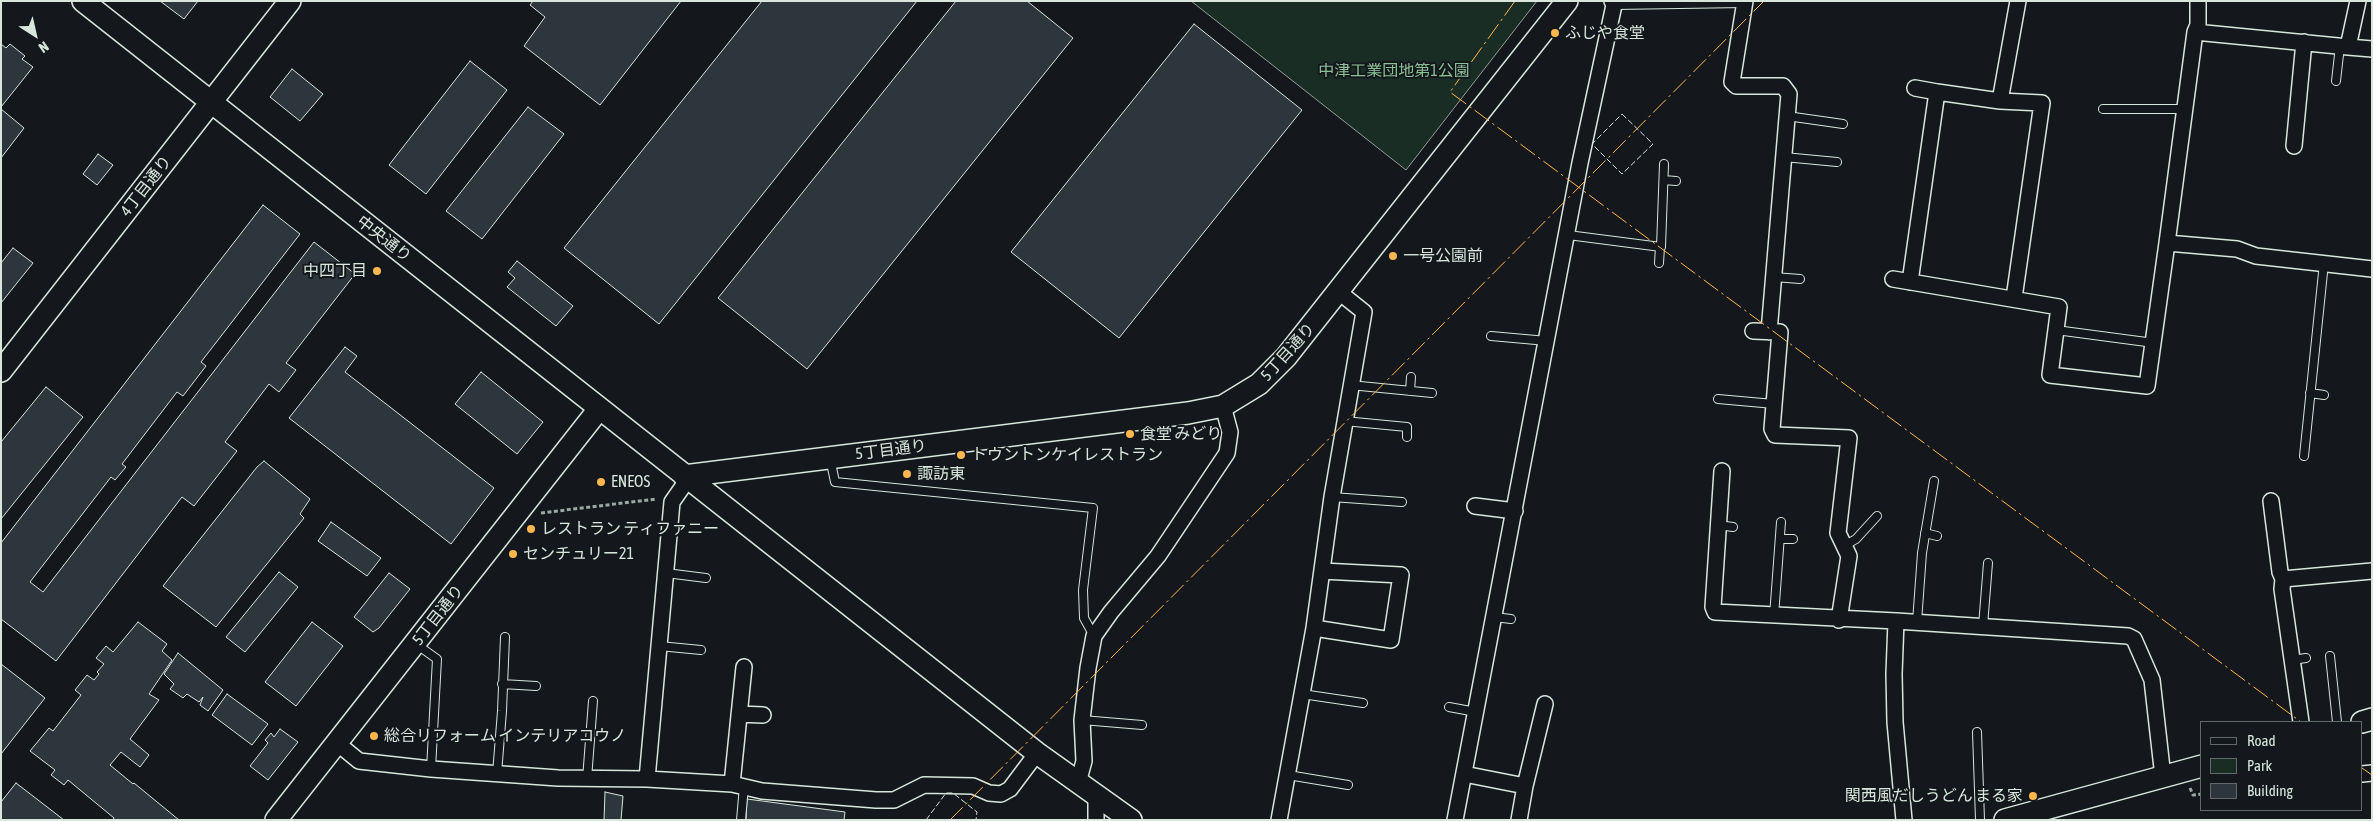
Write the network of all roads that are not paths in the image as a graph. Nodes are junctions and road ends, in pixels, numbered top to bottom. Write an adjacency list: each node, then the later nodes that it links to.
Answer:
1 (83, 1): 17 (street, 中央通り)
2 (290, 1): 17 (street, 4丁目通り)
3 (1566, 1): 38 (street, 5丁目通り)
4 (2018, 1): 16 (street)
5 (2198, 1): 9 (street)
6 (2358, 1): 11 (street)
7 (1745, 2): 8 (lane); 20 (street)
8 (1613, 3): 28 (street)
9 (2195, 32): 10 (street); 19 (street)
10 (2304, 42): 11 (street); 22 (street)
11 (2344, 46): 12 (street); 13 (lane)
12 (2372, 49)
13 (2336, 81)
14 (1915, 88): 15 (street)
15 (1937, 92): 16 (street); 37 (street)
16 (2000, 101): 39 (street)
17 (211, 102): 46 (street, 4丁目通り); 56 (street, 中央通り)
18 (2103, 109): 19 (lane)
19 (2185, 109): 29 (street)
20 (1787, 116): 21 (lane); 23 (street)
21 (1843, 124)
22 (2290, 138)
23 (1784, 156): 24 (lane); 34 (street)
24 (1837, 162)
25 (1664, 164): 26 (lane)
26 (1664, 180): 27 (lane); 30 (lane)
27 (1676, 180)
28 (1568, 235): 30 (lane); 44 (street)
29 (2167, 243): 32 (street); 45 (street)
30 (1660, 247): 31 (lane)
31 (1659, 263)
32 (2324, 264): 33 (street); 51 (lane)
33 (2372, 269)
34 (1774, 277): 36 (lane); 42 (street)
35 (1893, 278): 37 (street)
36 (1800, 279)
37 (1910, 282): 39 (street)
38 (1339, 292): 48 (street); 55 (street, 5丁目通り)
39 (2014, 298): 40 (street)
40 (2056, 330): 45 (lane); 45 (street)
41 (1753, 331): 42 (street)
42 (1769, 332): 54 (street)
43 (1491, 336): 44 (lane)
44 (1547, 341): 68 (street)
45 (2154, 343)
46 (1, 372)
47 (1411, 377): 49 (lane)
48 (1350, 385): 49 (lane); 57 (street)
49 (1410, 391): 50 (lane)
50 (1432, 393)
51 (2310, 393): 52 (lane); 59 (lane)
52 (2324, 394)
53 (1718, 399): 54 (lane)
54 (1774, 404): 75 (street)
55 (1223, 406): 60 (street, 5丁目通り); 90 (street)
56 (600, 409): 62 (street, 中央通り); 92 (street, 5丁目通り)
57 (1344, 421): 58 (lane); 64 (street)
58 (1407, 437)
59 (2304, 456)
60 (830, 458): 62 (street, 5丁目通り); 90 (lane)
61 (1723, 471): 82 (street)
62 (686, 478): 79 (street); 113 (street, 中央通り)
63 (1934, 481): 71 (lane)
64 (1332, 497): 66 (lane); 77 (street)
65 (2271, 501): 81 (street)
66 (1402, 502)
67 (1475, 506): 68 (street)
68 (1515, 511): 83 (street)
69 (1877, 516): 75 (lane)
70 (1781, 522): 74 (lane)
71 (1925, 533): 72 (lane); 87 (lane)
72 (1937, 536)
73 (1793, 539): 74 (lane)
74 (1780, 540): 82 (lane)
75 (1844, 546): 85 (street)
76 (1988, 563): 88 (lane)
77 (1322, 571): 89 (street); 89 (street)
78 (2372, 571): 81 (street)
79 (666, 573): 80 (lane); 93 (street)
80 (706, 578)
81 (2283, 579): 108 (street)
82 (1774, 616): 85 (street)
83 (1494, 617): 84 (lane); 104 (street)
84 (1511, 619)
85 (1839, 620): 86 (street)
86 (1896, 621): 87 (street); 134 (street)
87 (1917, 622): 88 (street)
88 (1983, 626): 119 (street)
89 (1314, 628): 99 (street)
90 (1094, 636): 107 (street)
91 (504, 638): 97 (lane)
92 (415, 644): 112 (street, 5丁目通り); 115 (lane)
93 (660, 646): 94 (lane); 121 (street)
94 (701, 650)
95 (2330, 656): 109 (lane)
96 (744, 667): 105 (street)
97 (502, 684): 98 (lane); 116 (lane)
98 (536, 686)
99 (1302, 694): 101 (lane); 118 (street)
100 (594, 701): 120 (lane)
101 (1363, 703)
102 (1545, 704): 125 (street)
103 (1449, 708): 104 (lane)
104 (1476, 712): 117 (street)
105 (739, 714): 106 (street); 123 (street)
106 (763, 715)
107 (1082, 720): 110 (lane); 122 (street)
108 (2301, 721)
109 (2337, 721)
110 (1142, 725)
111 (1977, 732): 135 (lane)
112 (337, 743): 115 (street); 127 (street, 5丁目通り)
113 (1037, 753): 122 (street, 中央通り); 123 (street)
114 (2200, 767): 119 (street)
115 (431, 769): 116 (street)
116 (497, 774): 120 (street)
117 (1464, 774): 125 (street); 132 (street)
118 (1288, 775): 124 (lane); 131 (street)
119 (2163, 777): 136 (street)
120 (587, 779): 121 (street)
121 (647, 779): 123 (street)
122 (1078, 783): 126 (street, 中央通り)
123 (738, 785): 128 (lane)
124 (1348, 785)
125 (1525, 786): 133 (street)
126 (1096, 796): 129 (street); 130 (street, 中央通り)
127 (276, 820)
128 (741, 820)
129 (1096, 820)
130 (1131, 820)
131 (1279, 820)
132 (1455, 820)
133 (1518, 820)
134 (1904, 820)
135 (1980, 820)
136 (2005, 820)

